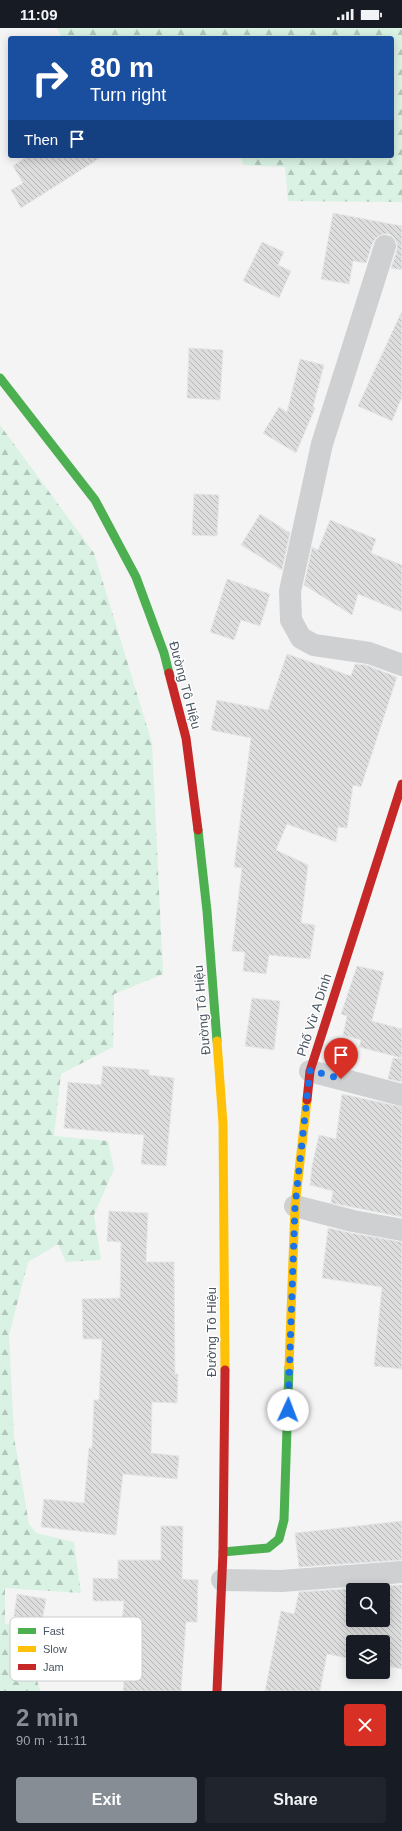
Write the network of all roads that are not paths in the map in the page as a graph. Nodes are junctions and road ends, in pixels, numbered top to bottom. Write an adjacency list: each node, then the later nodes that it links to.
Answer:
1 (385, 246): 3 (street)
2 (0, 378): 9 (main road, Đường Tô Hiệu)
3 (402, 665)
4 (402, 784): 5 (main road, Phố Vừ A Dính)
5 (310, 1070): 6 (street); 7 (main road, Phố Vừ A Dính)
6 (402, 1095)
7 (295, 1206): 8 (street); 9 (main road, Phố Vừ A Dính)
8 (402, 1230)
9 (223, 1552): 11 (main road, Đường Tô Hiệu)
10 (402, 1572): 11 (street)
11 (222, 1580): 12 (main road, Đường Tô Hiệu)
12 (217, 1691)

